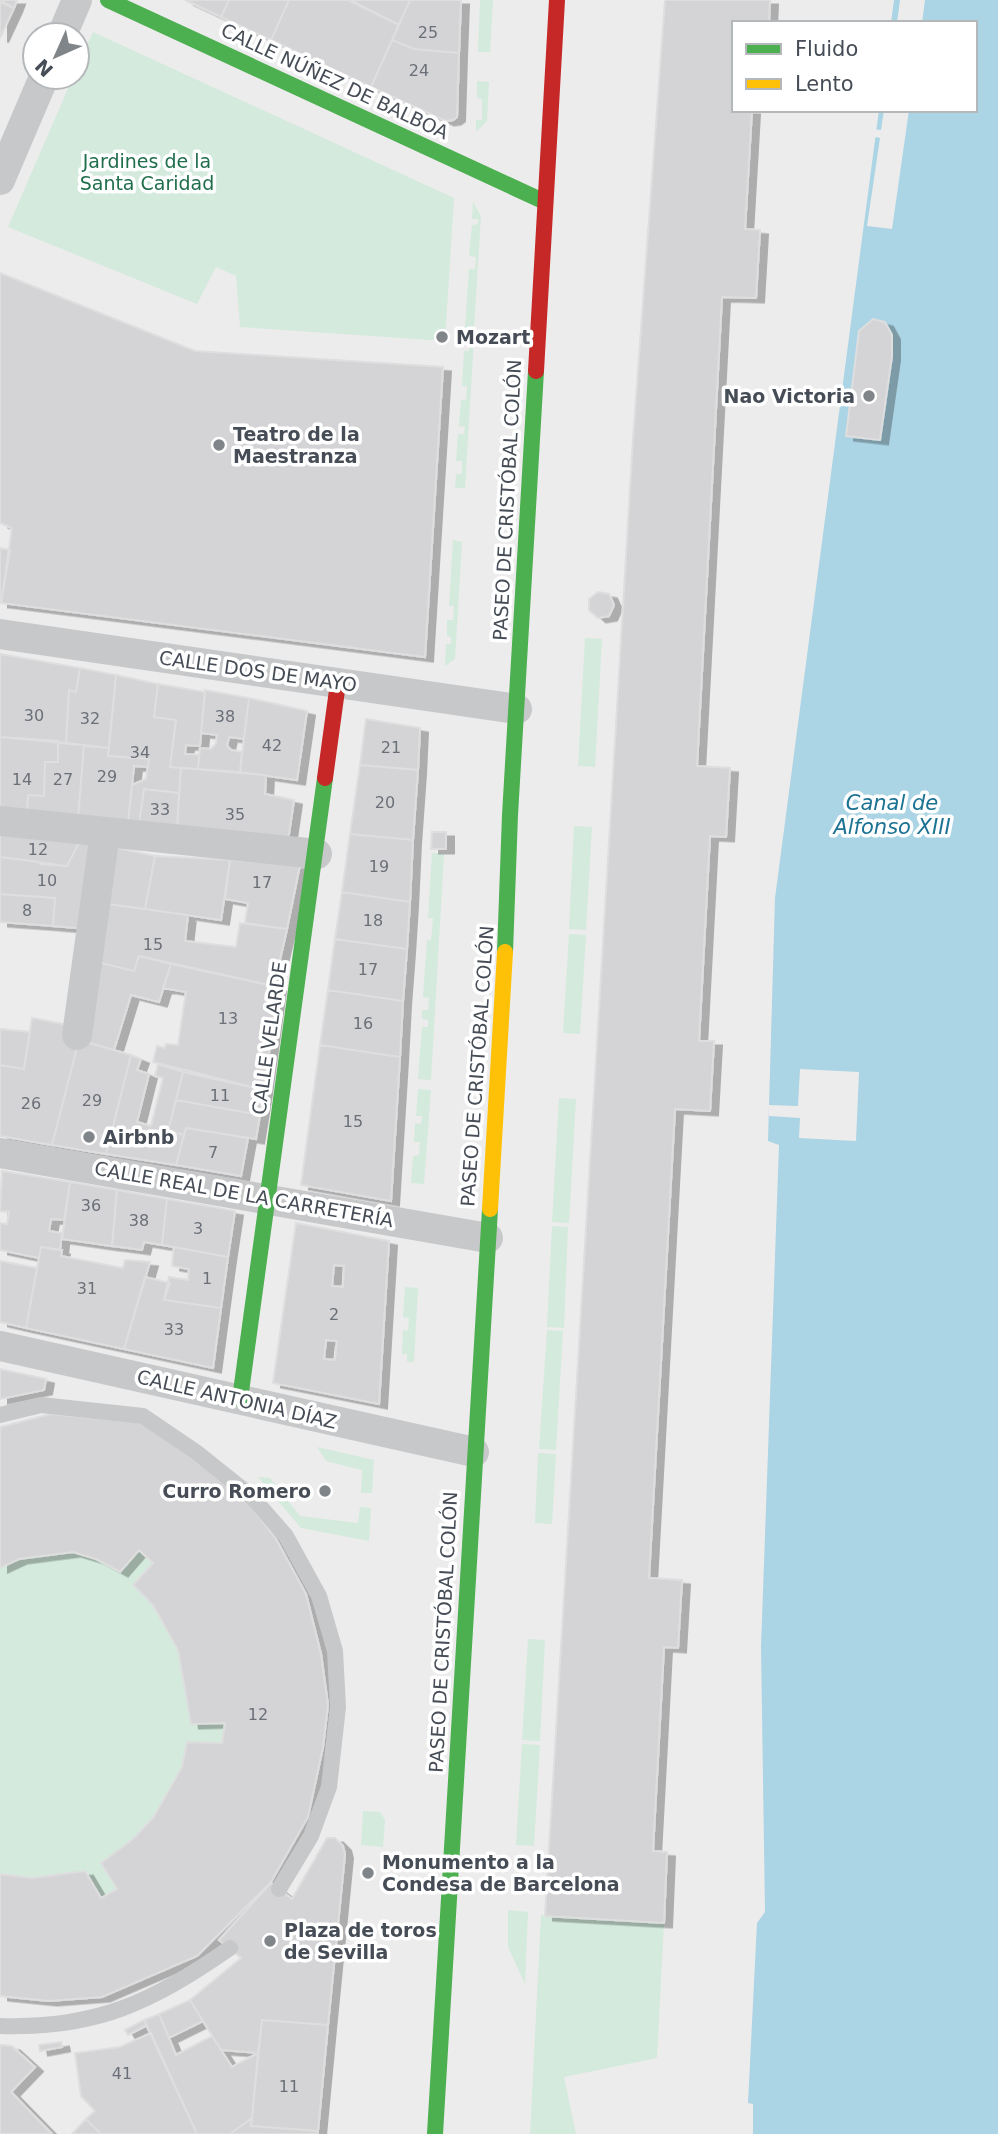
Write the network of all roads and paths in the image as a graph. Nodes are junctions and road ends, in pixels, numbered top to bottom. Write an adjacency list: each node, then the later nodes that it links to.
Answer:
1 (77, 0): 4 (street)
2 (108, 0): 7 (main road, CALLE NÚÑEZ DE BALBOA)
3 (557, 0): 7 (main road, PASEO DE CRISTÓBAL COLÓN)
4 (68, 21)
5 (38, 91): 6 (street)
6 (0, 180)
7 (543, 201): 10 (main road, PASEO DE CRISTÓBAL COLÓN)
8 (0, 634): 9 (street, CALLE DOS DE MAYO)
9 (338, 683): 10 (street, CALLE DOS DE MAYO); 13 (main road, CALLE VELARDE)
10 (517, 709): 17 (main road, PASEO DE CRISTÓBAL COLÓN)
11 (0, 821): 12 (street)
12 (104, 833): 13 (street); 14 (street)
13 (317, 854): 16 (main road, CALLE VELARDE)
14 (77, 1035)
15 (0, 1153): 16 (street, CALLE REAL DE LA CARRETERÍA)
16 (268, 1197): 17 (street, CALLE REAL DE LA CARRETERÍA); 19 (main road, CALLE VELARDE)
17 (488, 1238): 21 (main road, PASEO DE CRISTÓBAL COLÓN)
18 (0, 1346): 19 (street, CALLE ANTONIA DÍAZ)
19 (240, 1399): 21 (street, CALLE ANTONIA DÍAZ)
20 (0, 1415): 22 (lane)
21 (474, 1452): 25 (main road, PASEO DE CRISTÓBAL COLÓN)
22 (279, 1889)
23 (230, 1948): 24 (lane)
24 (0, 2026)
25 (435, 2134)

